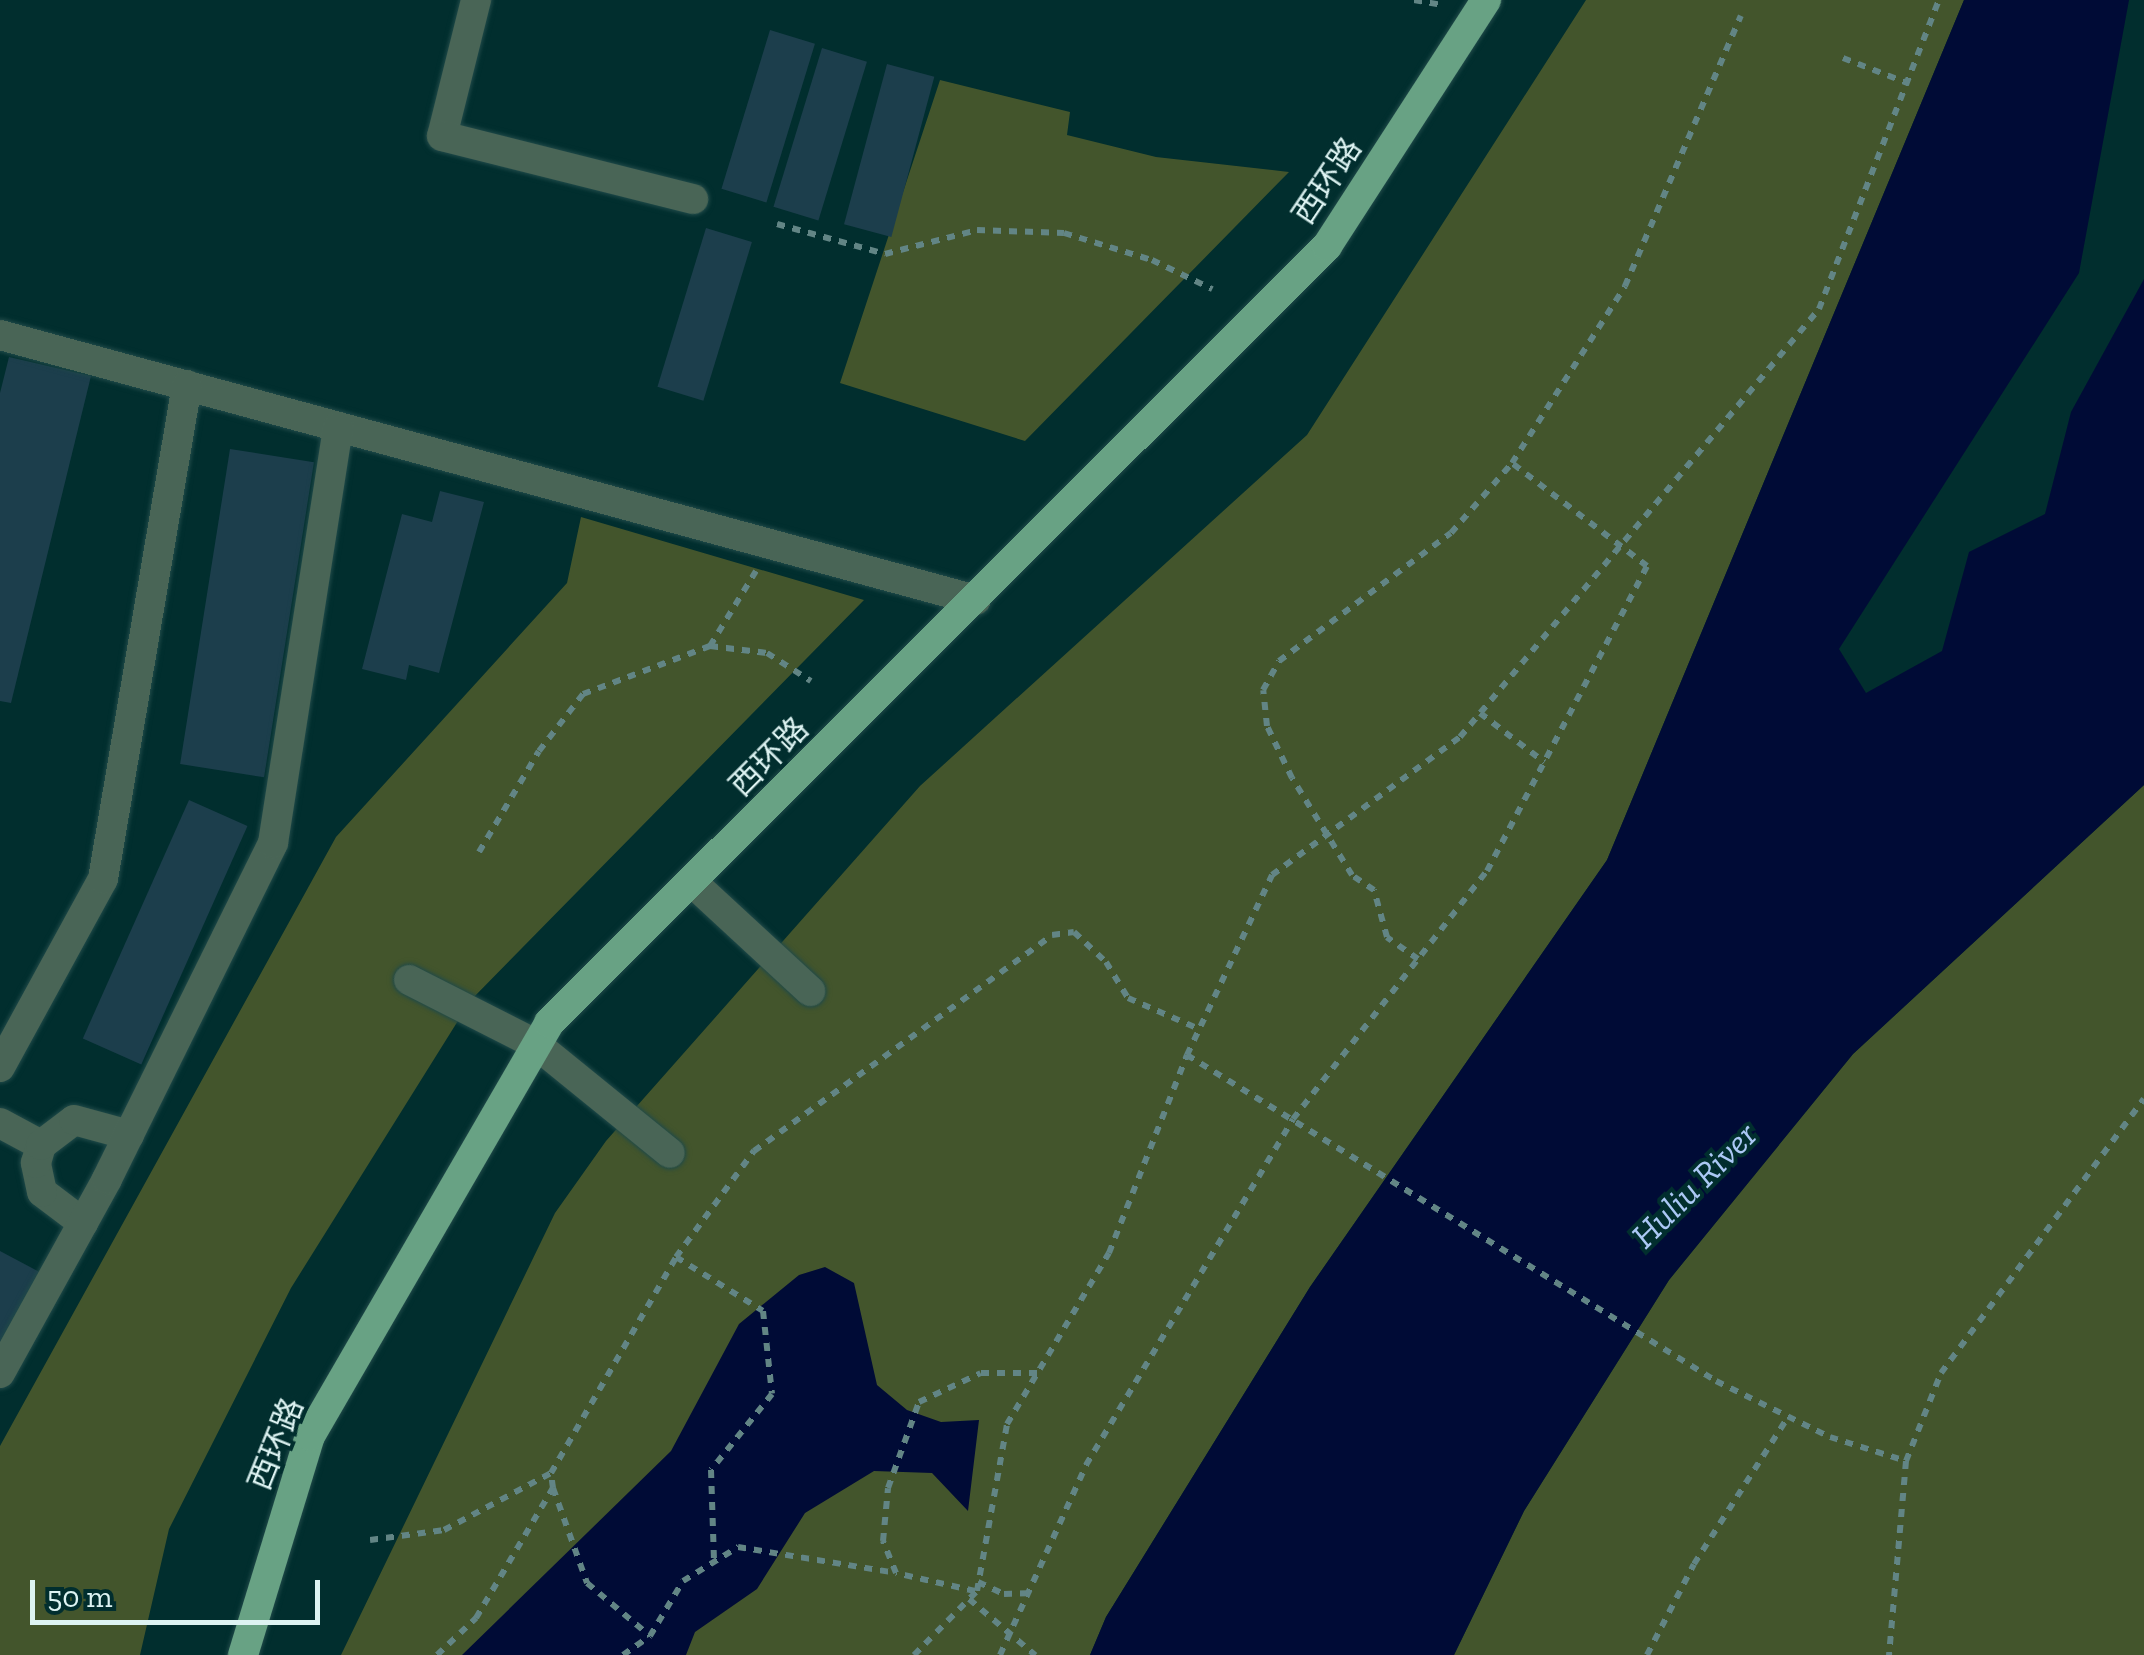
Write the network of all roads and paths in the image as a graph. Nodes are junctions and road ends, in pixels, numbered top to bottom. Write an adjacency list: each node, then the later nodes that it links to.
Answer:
1 (476, 0): 7 (street)
2 (1486, 0): 16 (main road, 西环路)
3 (1939, 0): 6 (path)
4 (1741, 16): 13 (path)
5 (1843, 58): 6 (path)
6 (1907, 83): 15 (path)
7 (693, 199)
8 (777, 224): 9 (path)
9 (1212, 289)
10 (0, 335): 11 (street)
11 (187, 385): 12 (street); 30 (street)
12 (338, 427): 14 (street); 34 (street)
13 (1512, 463): 15 (path); 21 (path)
14 (766, 543): 16 (street); 17 (path)
15 (1622, 544): 19 (path); 20 (path)
16 (976, 600): 23 (main road, 西环路)
17 (710, 646): 18 (path); 22 (path)
18 (811, 681)
19 (1480, 712): 20 (path); 21 (path)
20 (1544, 762): 24 (path)
21 (1329, 834): 24 (path); 27 (path)
22 (479, 852)
23 (692, 882): 26 (street); 28 (main road, 西环路)
24 (1418, 959): 32 (path)
25 (410, 980): 28 (street)
26 (810, 990)
27 (1199, 1029): 29 (path); 38 (path)
28 (536, 1044): 36 (street); 54 (main road, 西环路)
29 (1187, 1055): 32 (path); 40 (path)
30 (0, 1067)
31 (2144, 1099): 42 (path)
32 (1294, 1119): 41 (path); 50 (path)
33 (0, 1123): 35 (street)
34 (129, 1136): 35 (street); 37 (street)
35 (41, 1145): 37 (street)
36 (670, 1153)
37 (83, 1223): 39 (street)
38 (676, 1257): 43 (path); 46 (path)
39 (0, 1372)
40 (1038, 1373): 47 (path); 48 (path)
41 (1788, 1416): 42 (path); 60 (path)
42 (1906, 1462): 61 (path)
43 (550, 1474): 44 (path); 45 (path)
44 (553, 1488): 53 (path); 55 (path)
45 (370, 1540)
46 (714, 1562): 47 (path); 53 (path)
47 (896, 1573): 49 (path)
48 (978, 1582): 49 (path); 50 (path)
49 (976, 1591): 51 (path)
50 (1028, 1592): 52 (path)
51 (969, 1599): 52 (path); 57 (path)
52 (1010, 1634): 58 (path); 59 (path)
53 (650, 1636): 56 (path)
54 (242, 1655)
55 (438, 1655)
56 (623, 1655)
57 (914, 1655)
58 (1000, 1655)
59 (1035, 1655)
60 (1647, 1655)
61 (1889, 1655)

